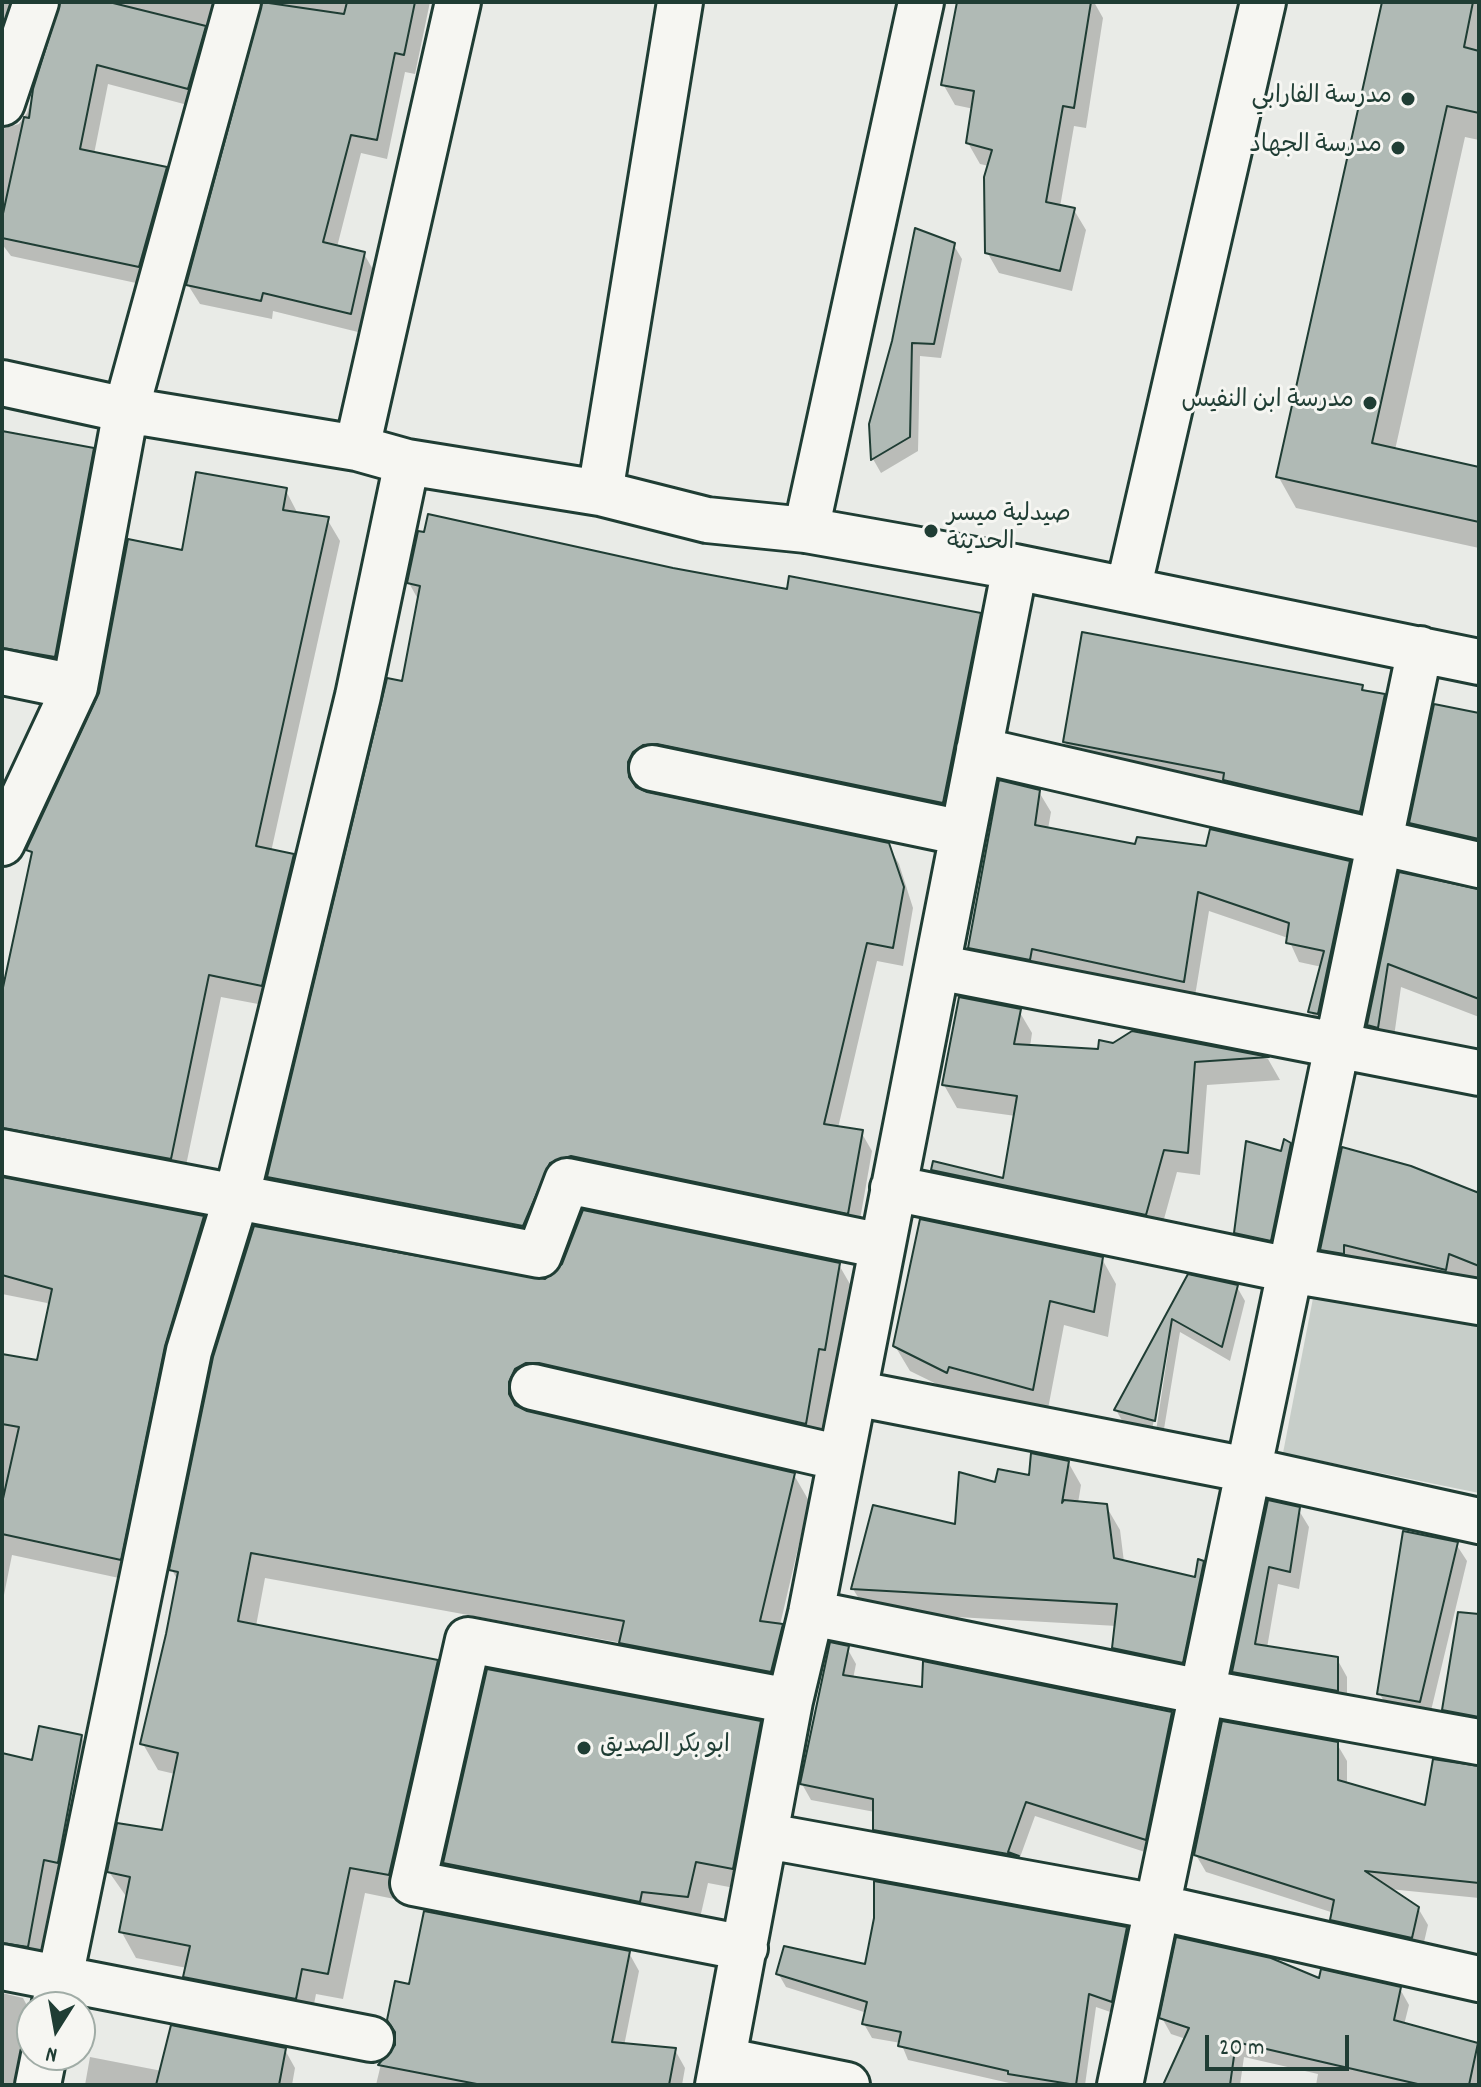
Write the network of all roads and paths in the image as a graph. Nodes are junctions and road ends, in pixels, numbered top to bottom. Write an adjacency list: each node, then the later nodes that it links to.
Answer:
1 (36, 2): 7 (street)
2 (238, 2): 9 (street)
3 (458, 2): 10 (street)
4 (680, 2): 12 (street)
5 (921, 2): 13 (street)
6 (1263, 2): 15 (street)
7 (2, 103)
8 (2, 383): 9 (street)
9 (126, 410): 10 (street); 19 (street)
10 (357, 448): 11 (street)
11 (407, 462): 12 (street); 31 (street)
12 (600, 493): 13 (street)
13 (806, 530): 14 (street)
14 (1015, 567): 15 (street); 20 (street)
15 (1128, 590): 16 (street)
16 (1420, 649): 17 (street); 23 (street)
17 (1479, 662)
18 (2, 672): 19 (street)
19 (75, 687): 24 (street)
20 (979, 750): 22 (street); 23 (street)
21 (652, 768): 22 (street)
22 (963, 833): 26 (street)
23 (1379, 842): 25 (street); 27 (street)
24 (2, 843)
25 (1479, 865)
26 (937, 967): 27 (street); 30 (street)
27 (1336, 1048): 28 (street); 33 (street)
28 (1479, 1073)
29 (2, 1152): 31 (street)
30 (893, 1188): 32 (street); 33 (street)
31 (237, 1195): 32 (street); 50 (street)
32 (882, 1246): 36 (street)
33 (1290, 1270): 34 (street); 38 (street)
34 (1479, 1302)
35 (533, 1387): 37 (street)
36 (854, 1393): 37 (street); 38 (street)
37 (841, 1458): 40 (street)
38 (1248, 1470): 39 (street); 41 (street)
39 (1479, 1521)
40 (811, 1613): 41 (street); 42 (street)
41 (1202, 1692): 43 (street); 45 (street)
42 (790, 1701): 44 (street); 46 (street)
43 (1479, 1742)
44 (767, 1836): 45 (street); 46 (street)
45 (1157, 1907): 48 (street); 55 (street)
46 (745, 1948): 53 (street)
47 (2, 1967): 49 (street)
48 (1479, 1979)
49 (52, 1991)
50 (56, 1991)
51 (96, 1999): 52 (street)
52 (371, 2039)
53 (721, 2072): 54 (street)
54 (847, 2085)
55 (1120, 2085)

